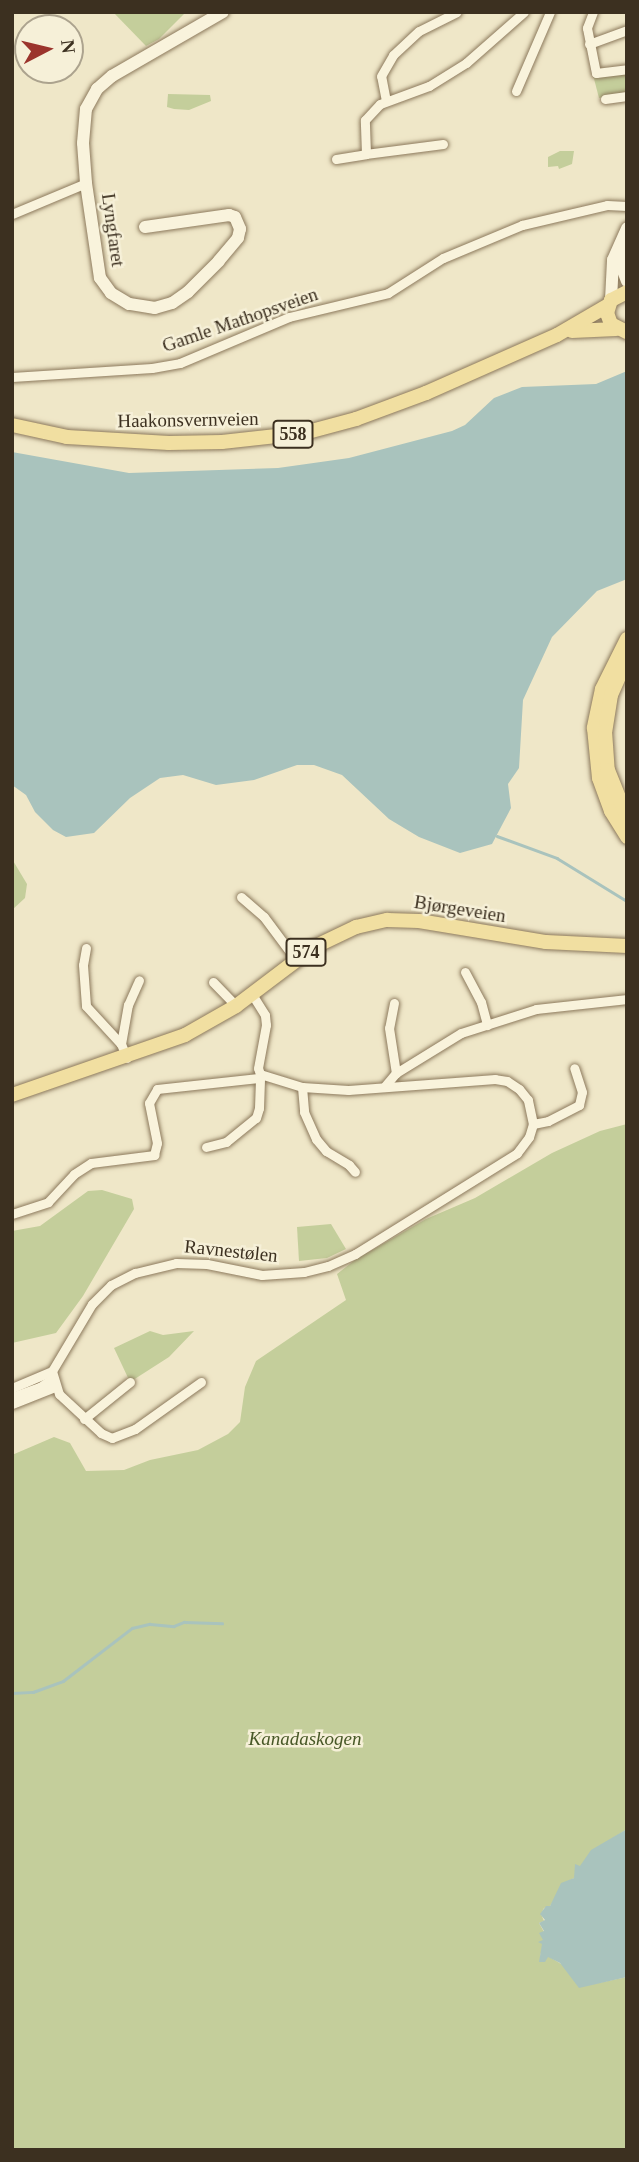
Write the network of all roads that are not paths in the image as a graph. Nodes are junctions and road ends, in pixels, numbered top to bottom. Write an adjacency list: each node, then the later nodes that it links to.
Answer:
1 (223, 12): 16 (street, Lyngfaret)
2 (457, 12): 12 (street)
3 (524, 12): 12 (street)
4 (550, 12): 9 (street)
5 (593, 12): 7 (street)
6 (627, 30): 7 (street)
7 (589, 44): 8 (street)
8 (627, 69)
9 (516, 91)
10 (627, 96): 11 (street)
11 (605, 99)
12 (386, 101): 14 (street)
13 (443, 144): 14 (street)
14 (366, 154): 15 (street)
15 (336, 159)
16 (86, 183): 18 (street); 19 (street, Lyngfaret)
17 (627, 206): 26 (street, Gamle Mathopsveien)
18 (12, 214)
19 (145, 227)
20 (626, 231): 21 (street); 23 (street)
21 (627, 281)
22 (627, 292): 23 (main road, 558)
23 (609, 303): 24 (main road, 558); 25 (main road, Haakonsvernveien / 558)
24 (621, 330): 25 (main road, Haakonsvernveien / 558)
25 (557, 335): 27 (main road, Haakonsvernveien / 558)
26 (12, 377)
27 (12, 425)
28 (627, 639): 31 (main road)
29 (627, 659): 30 (main road)
30 (627, 817)
31 (627, 837)
32 (241, 897): 35 (street)
33 (627, 946): 35 (main road, Bjørgeveien / 574)
34 (86, 948): 44 (street)
35 (296, 960): 39 (main road, Bjørgeveien / 574)
36 (465, 972): 43 (street)
37 (139, 980): 44 (street)
38 (213, 982): 42 (street)
39 (252, 994): 42 (main road, Bjørgeveien / 574); 47 (street)
40 (627, 999): 43 (street)
41 (394, 1003): 46 (street)
42 (236, 1006): 44 (main road, Bjørgeveien / 574)
43 (487, 1025): 46 (street)
44 (124, 1051): 50 (main road, Bjørgeveien / 574)
45 (574, 1068): 51 (street)
46 (396, 1073): 48 (street)
47 (259, 1076): 49 (street); 52 (street); 54 (street)
48 (385, 1086): 49 (street); 51 (street)
49 (302, 1087): 53 (street)
50 (12, 1095)
51 (533, 1124): 55 (street, Ravnestølen)
52 (206, 1147)
53 (355, 1172)
54 (12, 1214)
55 (53, 1378): 58 (street); 59 (street); 60 (street); 61 (street)
56 (130, 1382): 61 (street)
57 (201, 1382): 61 (street)
58 (12, 1388)
59 (12, 1397)
60 (12, 1404)
61 (83, 1419)

